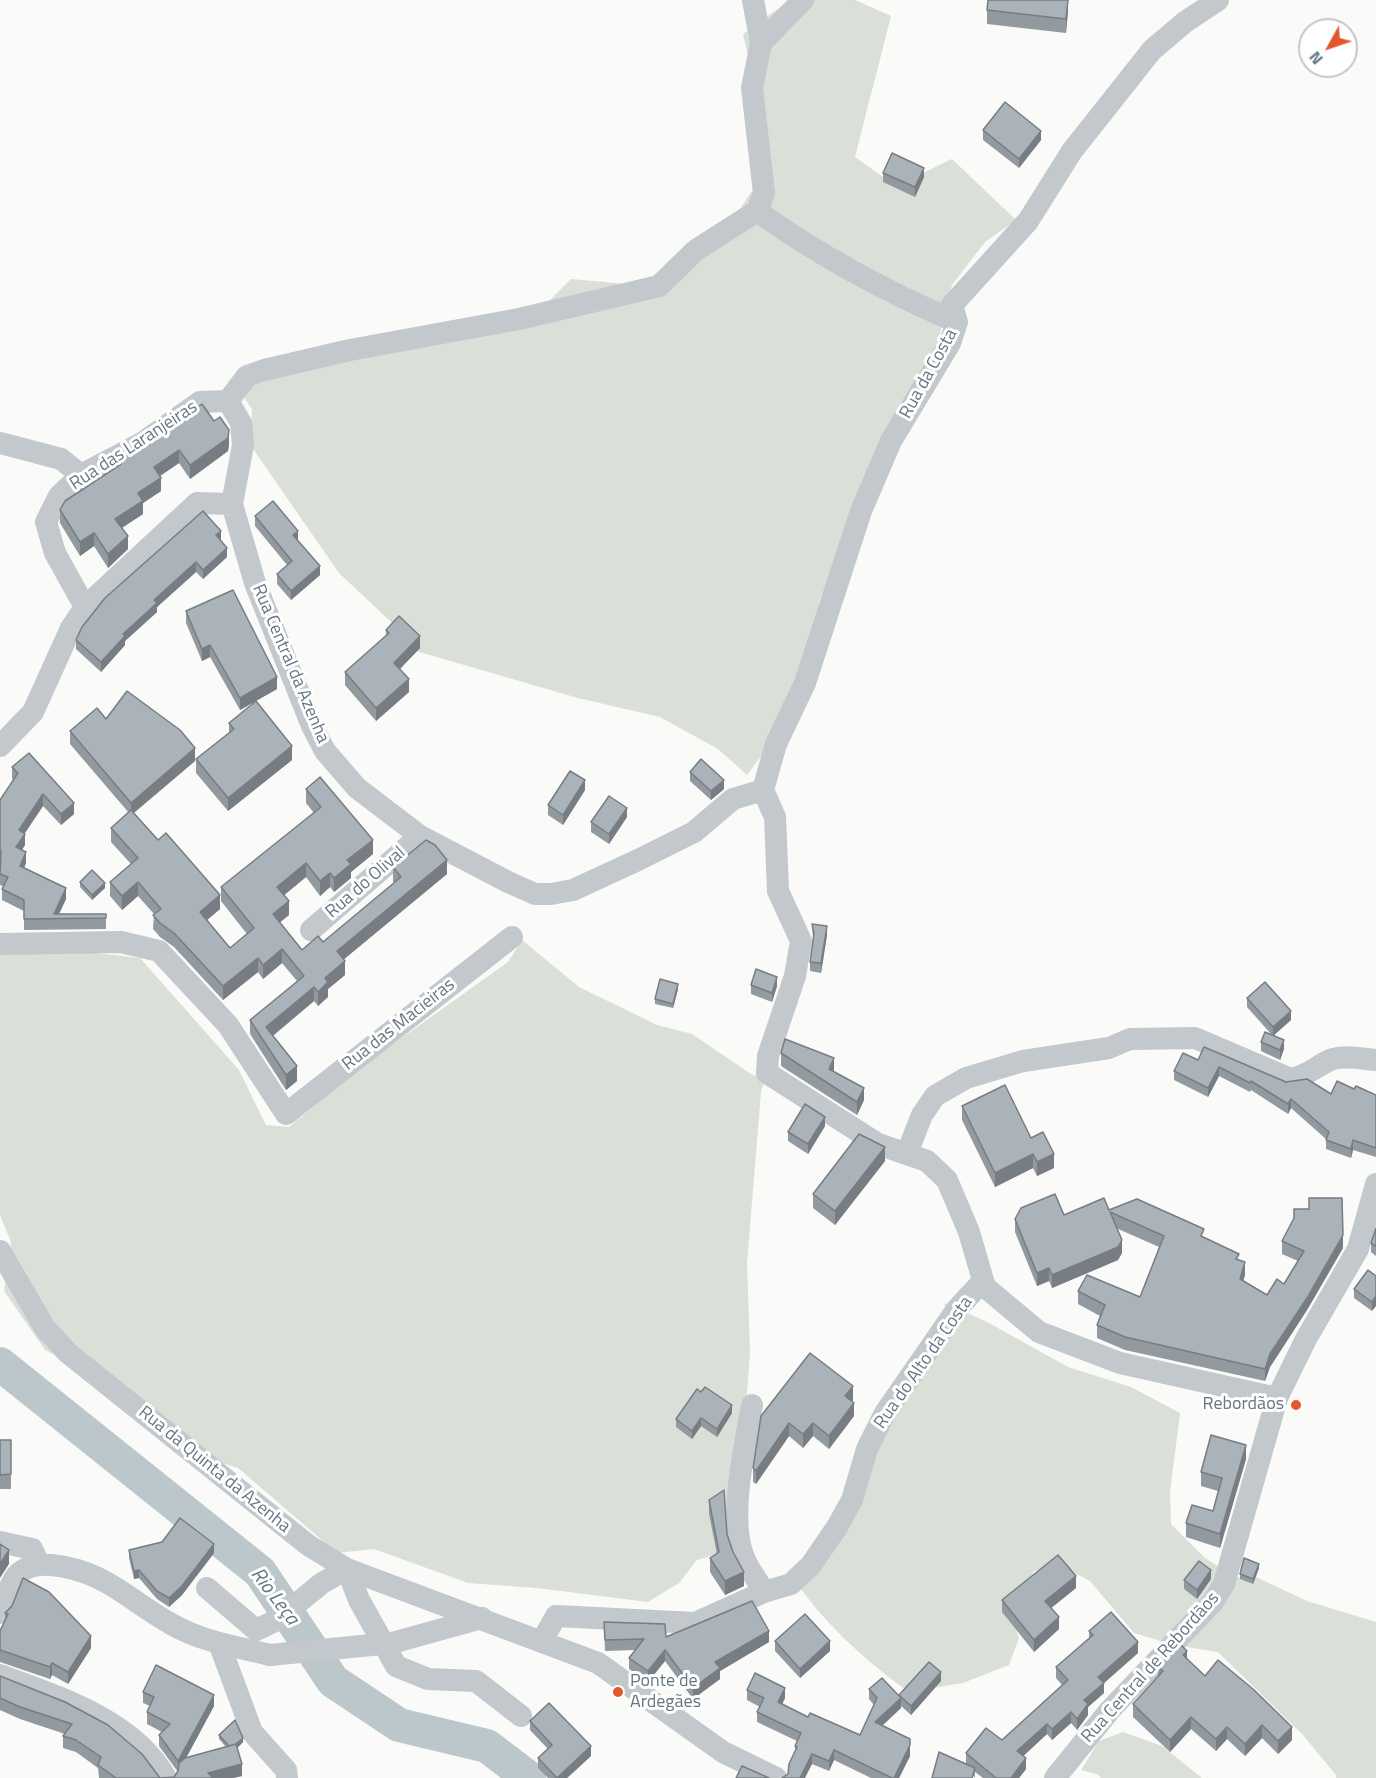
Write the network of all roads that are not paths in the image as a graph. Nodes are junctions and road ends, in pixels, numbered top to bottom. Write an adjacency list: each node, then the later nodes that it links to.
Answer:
1 (753, 0): 4 (street)
2 (803, 0): 4 (street)
3 (1218, 0): 6 (street, Rua da Costa)
4 (761, 43): 5 (street)
5 (757, 211): 6 (street); 7 (street)
6 (957, 322): 13 (street, Rua da Costa)
7 (228, 401): 9 (street, Rua das Laranjeiras); 10 (street, Rua Central da Azenha)
8 (0, 443): 9 (street)
9 (81, 475): 11 (street, Rua das Laranjeiras)
10 (232, 504): 11 (street); 14 (street, Rua Central da Azenha)
11 (85, 607): 12 (street)
12 (0, 746)
13 (763, 790): 14 (street, Rua Central da Azenha); 19 (street)
14 (420, 836): 15 (street, Rua do Olival)
15 (311, 930)
16 (512, 937): 17 (street, Rua das Macieiras)
17 (0, 944)
18 (1376, 1060): 19 (street)
19 (907, 1153): 22 (street)
20 (1376, 1184): 23 (street, Rua Central de Rebordãos)
21 (0, 1251): 27 (street, Rua da Quinta da Azenha)
22 (983, 1281): 23 (street); 29 (street, Rua do Alto da Costa)
23 (1277, 1398): 39 (street, Rua Central de Rebordãos)
24 (752, 1405): 29 (street)
25 (0, 1542): 26 (street)
26 (39, 1564): 30 (street); 33 (street)
27 (347, 1569): 28 (street); 31 (street, Rua da Quinta da Azenha); 35 (street)
28 (207, 1588)
29 (764, 1592): 32 (street, Rua do Alto da Costa)
30 (0, 1613)
31 (482, 1618): 32 (street); 33 (street, bridge)
32 (542, 1641): 38 (street)
33 (219, 1643): 37 (street)
34 (0, 1675): 36 (street)
35 (520, 1716)
36 (166, 1778)
37 (287, 1778)
38 (776, 1778)
39 (1055, 1778)

